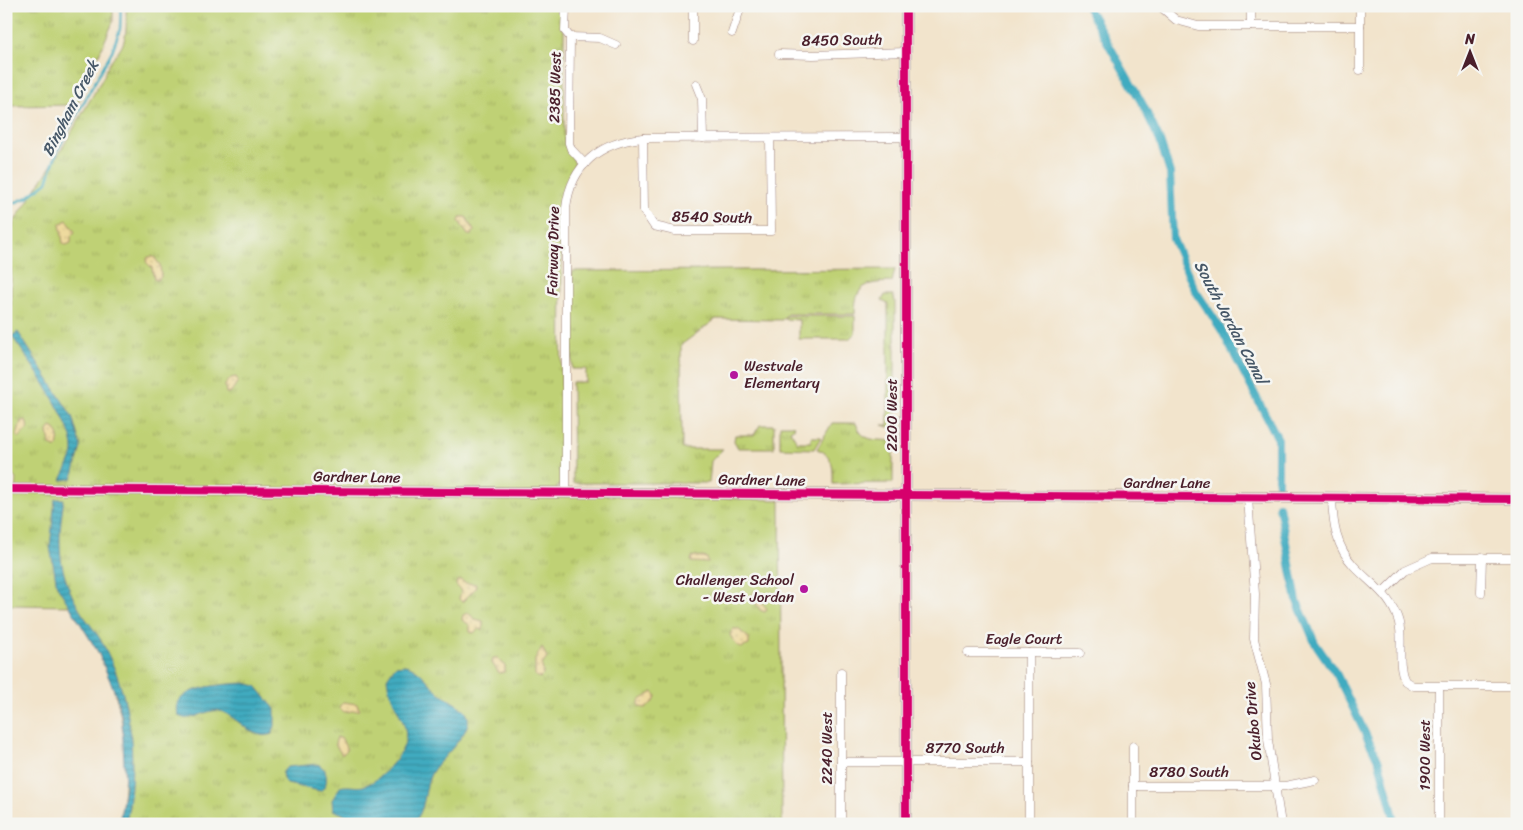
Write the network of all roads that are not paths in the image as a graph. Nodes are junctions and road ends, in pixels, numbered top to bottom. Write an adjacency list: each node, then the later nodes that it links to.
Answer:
1 (566, 6): 11 (street, 2385 West)
2 (693, 6): 12 (street)
3 (741, 6): 10 (street)
4 (906, 6): 14 (street, 2200 West)
5 (1160, 6): 8 (street)
6 (1251, 6): 8 (street)
7 (1360, 6): 9 (street)
8 (1251, 26): 9 (street)
9 (1360, 26): 16 (street)
10 (732, 33)
11 (570, 38): 13 (street); 22 (street, 2385 West)
12 (693, 41)
13 (616, 45)
14 (906, 52): 15 (street, 8450 South); 18 (street, 2200 West)
15 (779, 54)
16 (1360, 70)
17 (696, 84): 20 (street)
18 (906, 137): 21 (street, Fairway Drive); 25 (street, 2200 West)
19 (643, 138): 20 (street, Fairway Drive); 21 (street, 8540 South); 22 (street, Fairway Drive)
20 (703, 138): 21 (street, Fairway Drive)
21 (770, 138)
22 (585, 164): 24 (street, Fairway Drive)
23 (6, 489): 24 (street, Gardner Lane)
24 (566, 492): 25 (street, Gardner Lane)
25 (905, 495): 26 (street, Gardner Lane); 41 (street, 2200 West)
26 (1248, 498): 27 (street, Gardner Lane); 45 (street, Okubo Drive)
27 (1332, 499): 28 (street, Gardner Lane); 31 (street)
28 (1517, 500)
29 (1482, 557): 30 (street); 31 (street); 32 (street)
30 (1517, 558)
31 (1383, 592): 38 (street)
32 (1481, 593)
33 (968, 653): 34 (street, Eagle Court)
34 (1029, 653): 35 (street, Eagle Court); 42 (street)
35 (1080, 653)
36 (841, 672): 40 (street, 2240 West)
37 (1517, 686): 38 (street)
38 (1439, 687): 51 (street, 1900 West)
39 (1133, 746): 44 (street)
40 (841, 762): 41 (street, 8770 South); 46 (street, 2240 West)
41 (906, 762): 42 (street, 8770 South); 47 (street, 2200 West)
42 (1029, 762): 48 (street)
43 (1315, 780): 45 (street, 8780 South)
44 (1133, 786): 45 (street, 8780 South); 49 (street)
45 (1274, 786): 50 (street, Okubo Drive)
46 (841, 824)
47 (906, 824)
48 (1029, 824)
49 (1134, 824)
50 (1281, 824)
51 (1439, 824)

